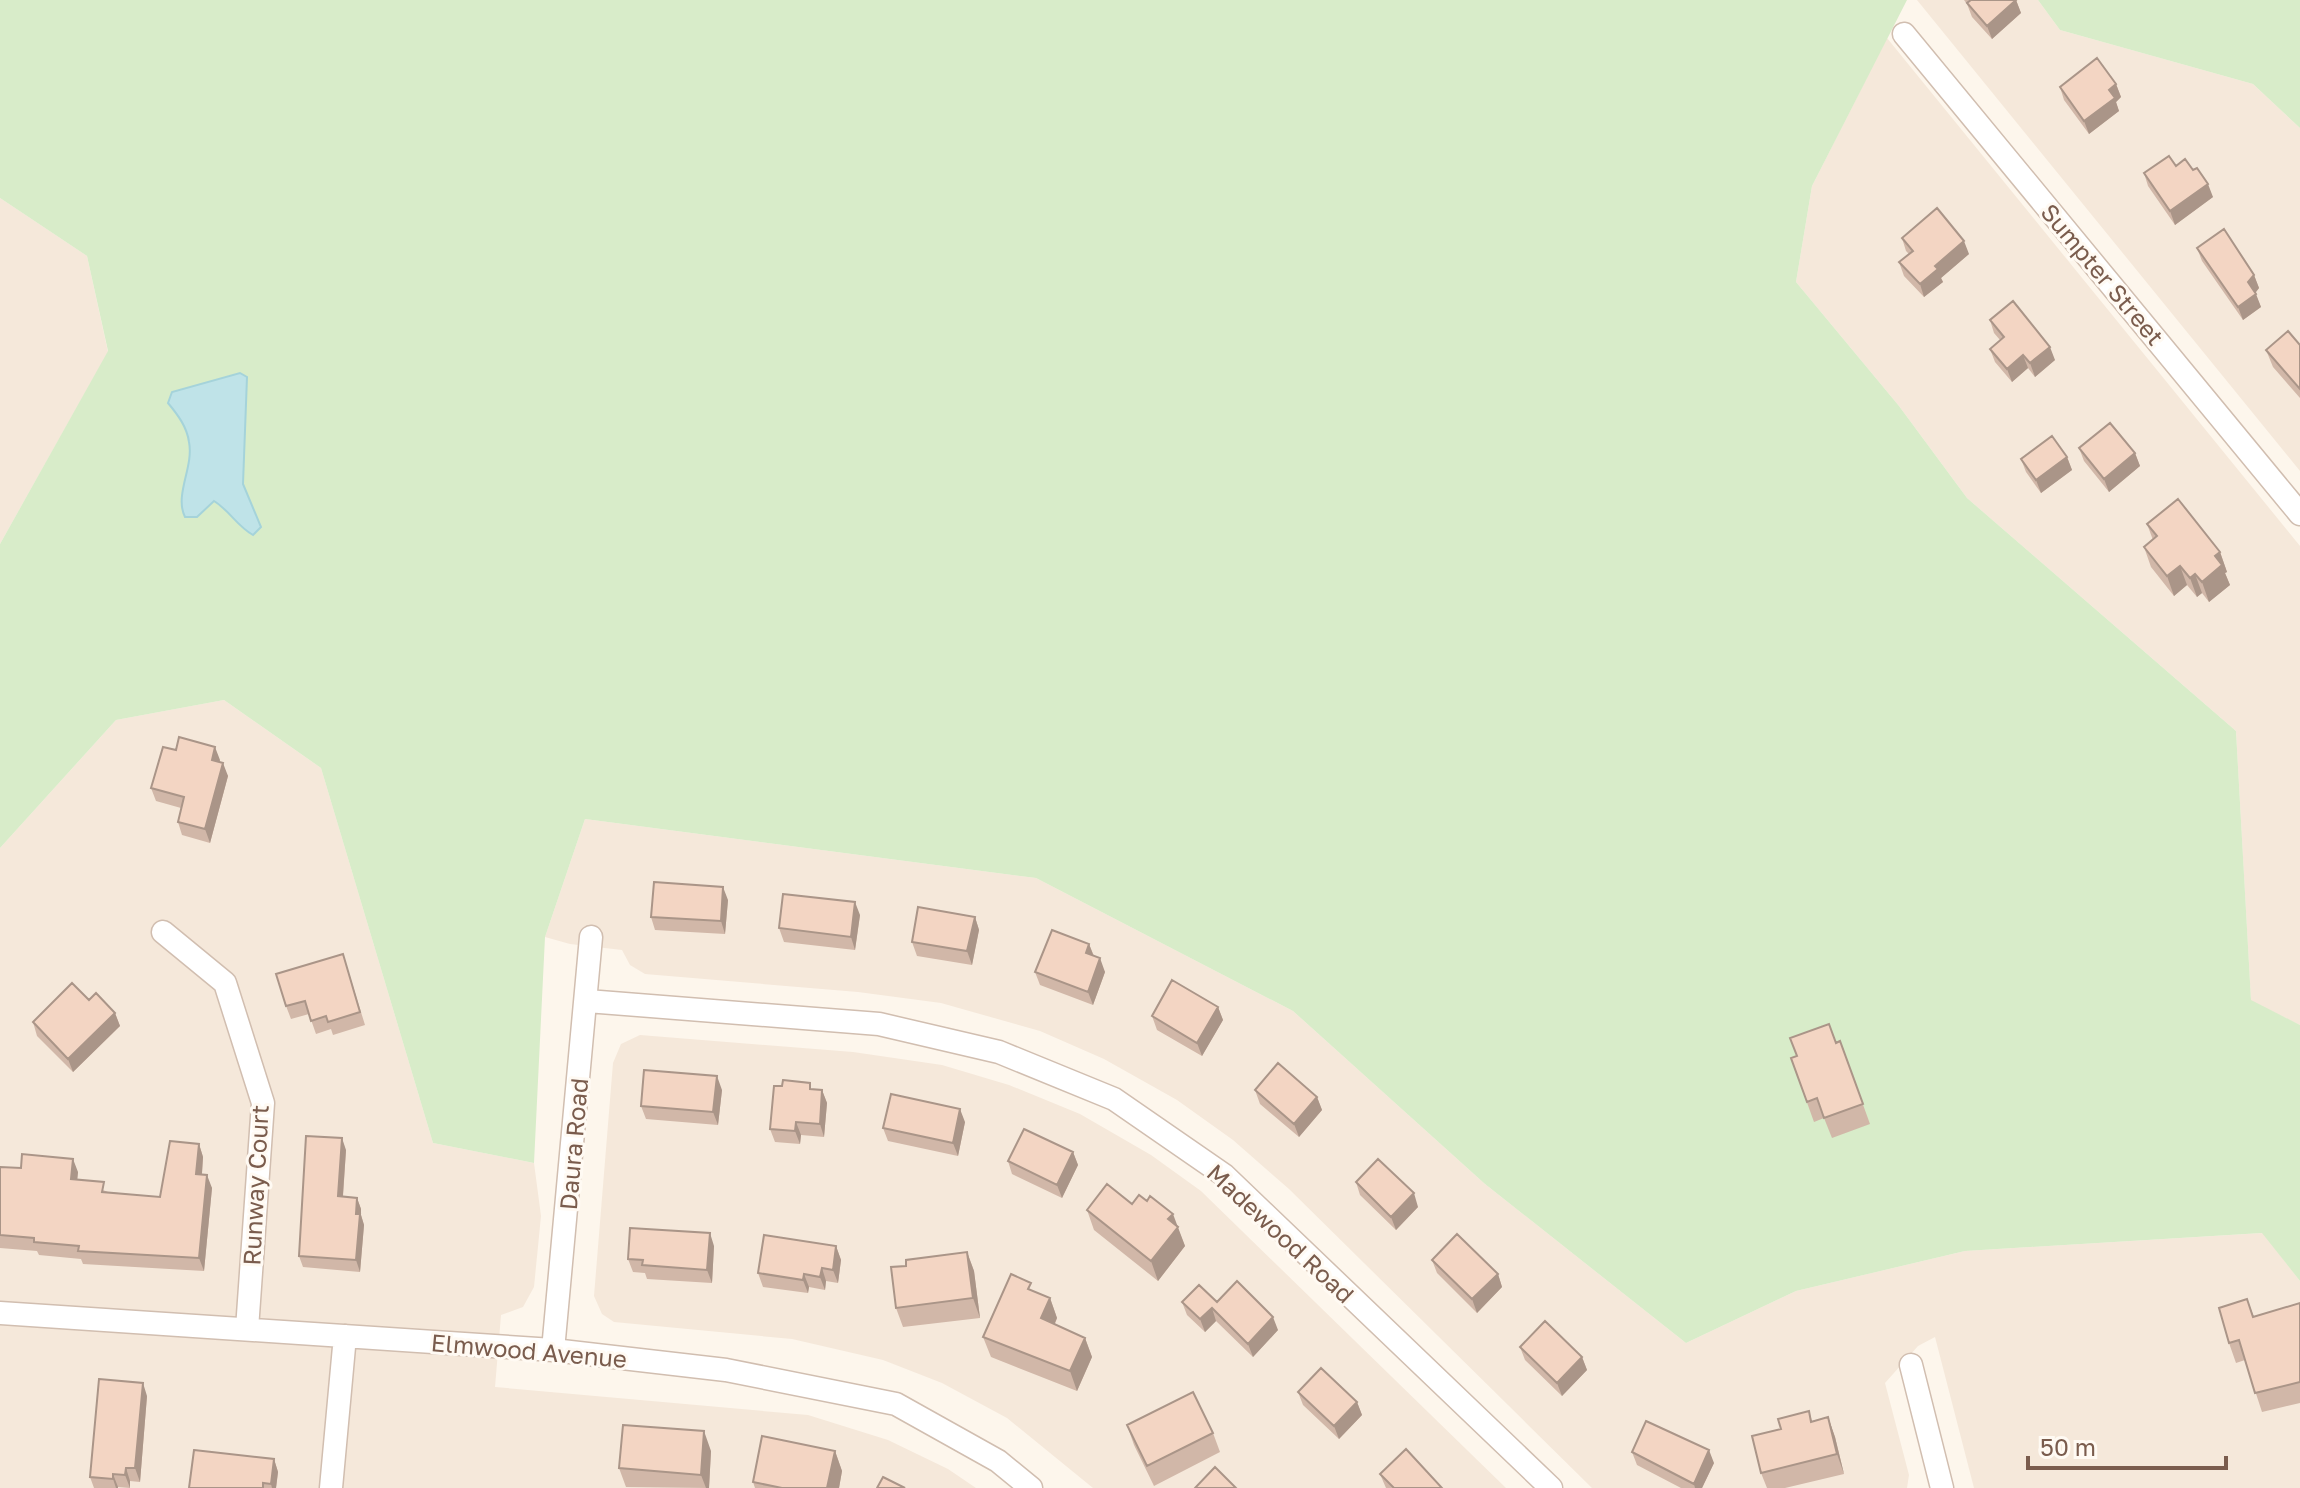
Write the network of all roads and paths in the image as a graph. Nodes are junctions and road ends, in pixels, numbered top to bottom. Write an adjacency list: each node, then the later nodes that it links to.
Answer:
1 (1904, 34): 2 (street, Sumpter Street)
2 (2300, 514)
3 (163, 932): 7 (street, Runway Court)
4 (591, 937): 5 (street, Daura Road)
5 (587, 1001): 9 (street, Daura Road); 13 (street, Madewood Road)
6 (0, 1313): 7 (street, Elmwood Avenue)
7 (247, 1329): 8 (street, Elmwood Avenue)
8 (345, 1336): 9 (street, Elmwood Avenue); 11 (street)
9 (553, 1350): 12 (street, Elmwood Avenue)
10 (1911, 1365): 14 (street)
11 (331, 1488)
12 (1031, 1488)
13 (1551, 1488)
14 (1942, 1488)

